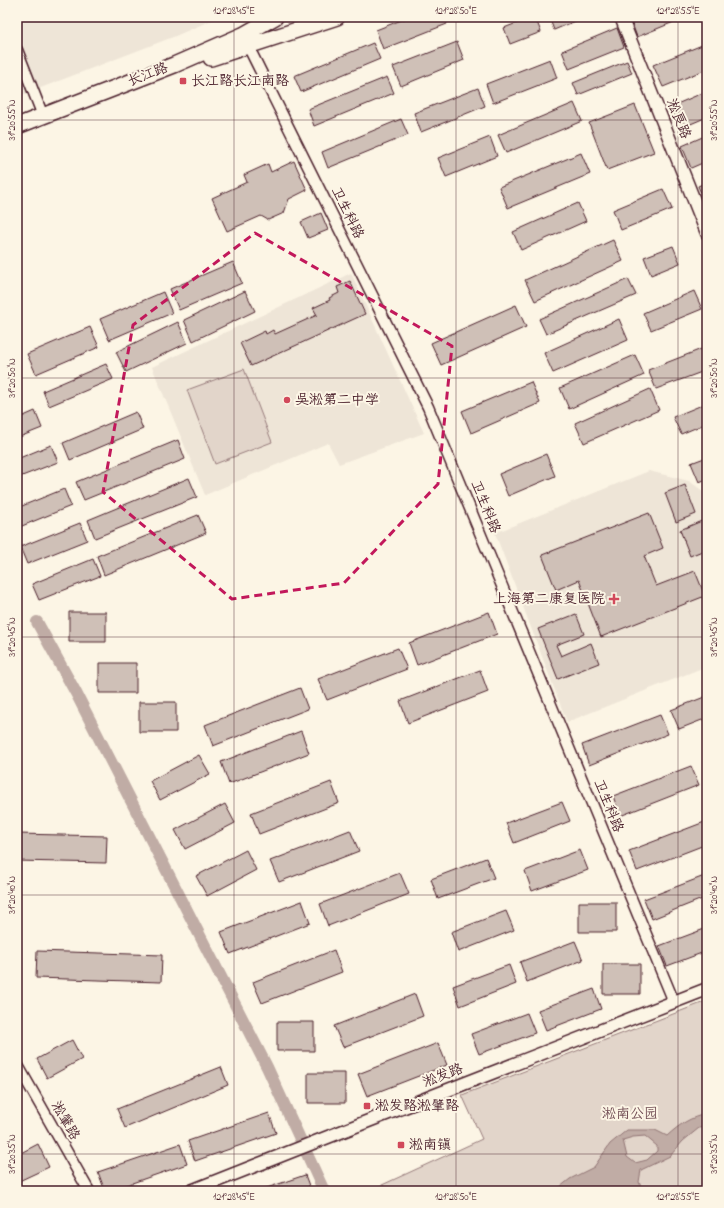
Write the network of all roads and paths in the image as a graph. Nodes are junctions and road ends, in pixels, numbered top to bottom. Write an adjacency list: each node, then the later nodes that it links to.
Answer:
1 (275, 17): 4 (main road)
2 (338, 17): 4 (main road)
3 (621, 17): 8 (street, 淞良路)
4 (245, 40): 6 (main road, 长江路); 10 (street, 卫生科路)
5 (17, 50): 6 (street)
6 (43, 116): 7 (main road, 长江路)
7 (17, 126)
8 (707, 233)
9 (707, 989): 10 (street, 淞发路)
10 (674, 1002): 13 (street, 淞发路)
11 (17, 1064): 12 (street, 淞肇路)
12 (89, 1191)
13 (191, 1191)

